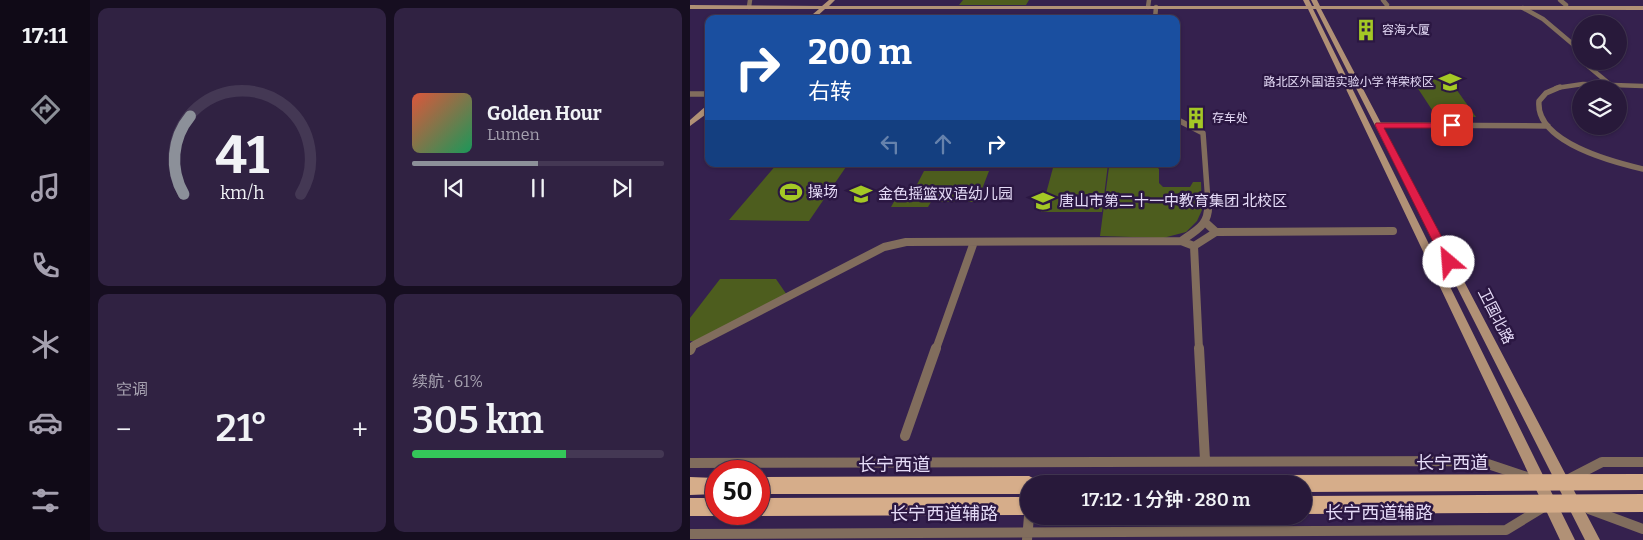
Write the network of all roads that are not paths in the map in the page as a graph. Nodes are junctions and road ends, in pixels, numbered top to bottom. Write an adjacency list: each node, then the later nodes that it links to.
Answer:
1 (750, 0): 13 (street)
2 (832, 0): 14 (main road)
3 (1149, 0): 15 (street)
4 (1472, 0): 8 (main road)
5 (1560, 0): 9 (street)
6 (1385, 2): 7 (main road); 8 (main road)
7 (1312, 4): 10 (main road); 16 (main road); 30 (main road, 卫国北路); 44 (main road, 卫国北路)
8 (1476, 5): 10 (main road)
9 (1566, 5): 10 (main road); 11 (main road)
10 (1521, 6): 11 (main road); 19 (street)
11 (1643, 6)
12 (690, 7): 13 (main road)
13 (748, 7): 14 (main road)
14 (823, 7): 15 (main road); 17 (main road)
15 (1148, 7): 16 (main road)
16 (1156, 8): 18 (street)
17 (814, 15)
18 (1155, 15)
19 (1572, 45)
20 (1593, 70): 21 (street)
21 (1605, 80)
22 (1572, 86): 31 (street)
23 (1627, 86): 24 (street)
24 (1643, 86)
25 (690, 94): 26 (street)
26 (705, 94)
27 (705, 111): 29 (main road)
28 (1180, 121): 33 (street)
29 (690, 124)
30 (1379, 125): 31 (street); 45 (main road, 卫国北路)
31 (1548, 126): 32 (street)
32 (1643, 169)
33 (1205, 222): 35 (street); 36 (street)
34 (1393, 231): 35 (street)
35 (1216, 232): 38 (street)
36 (1181, 241): 37 (street); 38 (street)
37 (974, 242): 39 (street); 40 (street)
38 (1194, 246): 41 (street)
39 (691, 347)
40 (904, 436)
41 (1205, 460): 43 (street); 44 (street)
42 (1643, 462): 45 (street)
43 (690, 463)
44 (1540, 482): 45 (main road, 长宁西道); 47 (main road, 长宁西道); 52 (main road, 卫国北路)
45 (1562, 482): 46 (main road, 长宁西道); 53 (main road, 卫国北路)
46 (1643, 482)
47 (1312, 484)
48 (1020, 485): 51 (main road, 长宁西道)
49 (690, 486): 50 (main road)
50 (705, 486)
51 (770, 486)
52 (1551, 502): 53 (main road); 55 (main road); 62 (street, 长宁西道辅路); 63 (main road, 卫国北路)
53 (1573, 503): 54 (main road); 60 (street); 64 (main road, 卫国北路)
54 (1643, 503)
55 (1312, 504)
56 (1020, 506): 57 (main road)
57 (770, 507)
58 (705, 508): 59 (main road)
59 (691, 509)
60 (1643, 529)
61 (690, 534): 62 (street, 长宁西道辅路)
62 (1027, 536)
63 (1568, 540)
64 (1593, 540)

